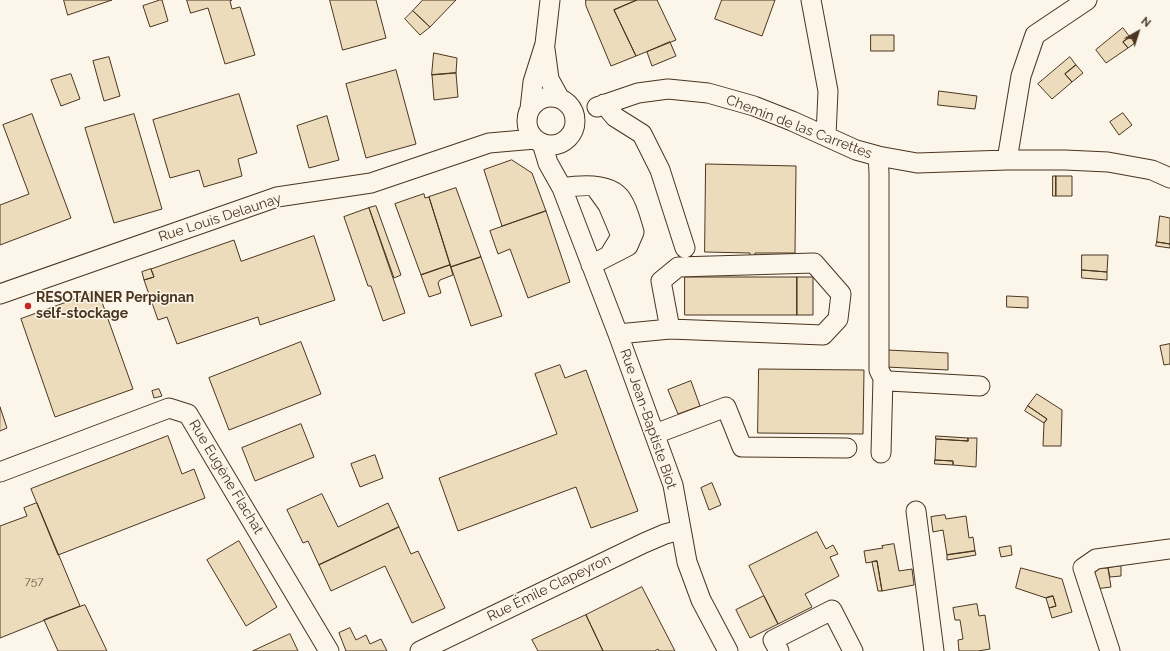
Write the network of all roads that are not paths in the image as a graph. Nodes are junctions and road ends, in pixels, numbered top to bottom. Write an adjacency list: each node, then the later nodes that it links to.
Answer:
1 (550, 0): 4 (street)
2 (811, 0): 9 (street)
3 (1087, 0): 13 (street)
4 (544, 44): 5 (street); 7 (street)
5 (564, 101): 6 (street); 7 (street); 8 (street)
6 (600, 105): 8 (street, Chemin de las Carrettes); 9 (street, Chemin de las Carrettes); 16 (street)
7 (529, 112): 10 (street); 11 (street, Rue Louis Delaunay)
8 (569, 136): 10 (street); 15 (street, Rue Jean-Baptiste Biot)
9 (826, 136): 12 (street, Chemin de las Carrettes)
10 (538, 141): 11 (street, Rue Louis Delaunay); 15 (street, Rue Jean-Baptiste Biot)
11 (489, 143): 18 (street, Rue Louis Delaunay)
12 (878, 156): 13 (street, Chemin de las Carrettes); 21 (street)
13 (1007, 160): 14 (street, Chemin de las Carrettes)
14 (1170, 178)
15 (562, 188): 17 (street, Rue Jean-Baptiste Biot); 17 (street)
16 (685, 248)
17 (591, 265): 20 (street, Rue Jean-Baptiste Biot)
18 (0, 294)
19 (670, 329): 19 (street); 20 (street)
20 (618, 334): 23 (street, Rue Jean-Baptiste Biot)
21 (883, 378): 22 (street); 25 (street)
22 (980, 386)
23 (655, 434): 24 (street); 28 (street, Rue Jean-Baptiste Biot)
24 (847, 448)
25 (881, 453)
26 (0, 472): 30 (street, Rue Eugène Flachat)
27 (916, 511): 35 (street)
28 (680, 530): 31 (street, Rue Émile Clapeyron); 32 (street, Rue Jean-Baptiste Biot)
29 (1170, 549): 36 (street)
30 (329, 651)
31 (420, 651)
32 (728, 651)
33 (779, 651): 34 (street)
34 (853, 651)
35 (934, 651)
36 (1110, 651)

